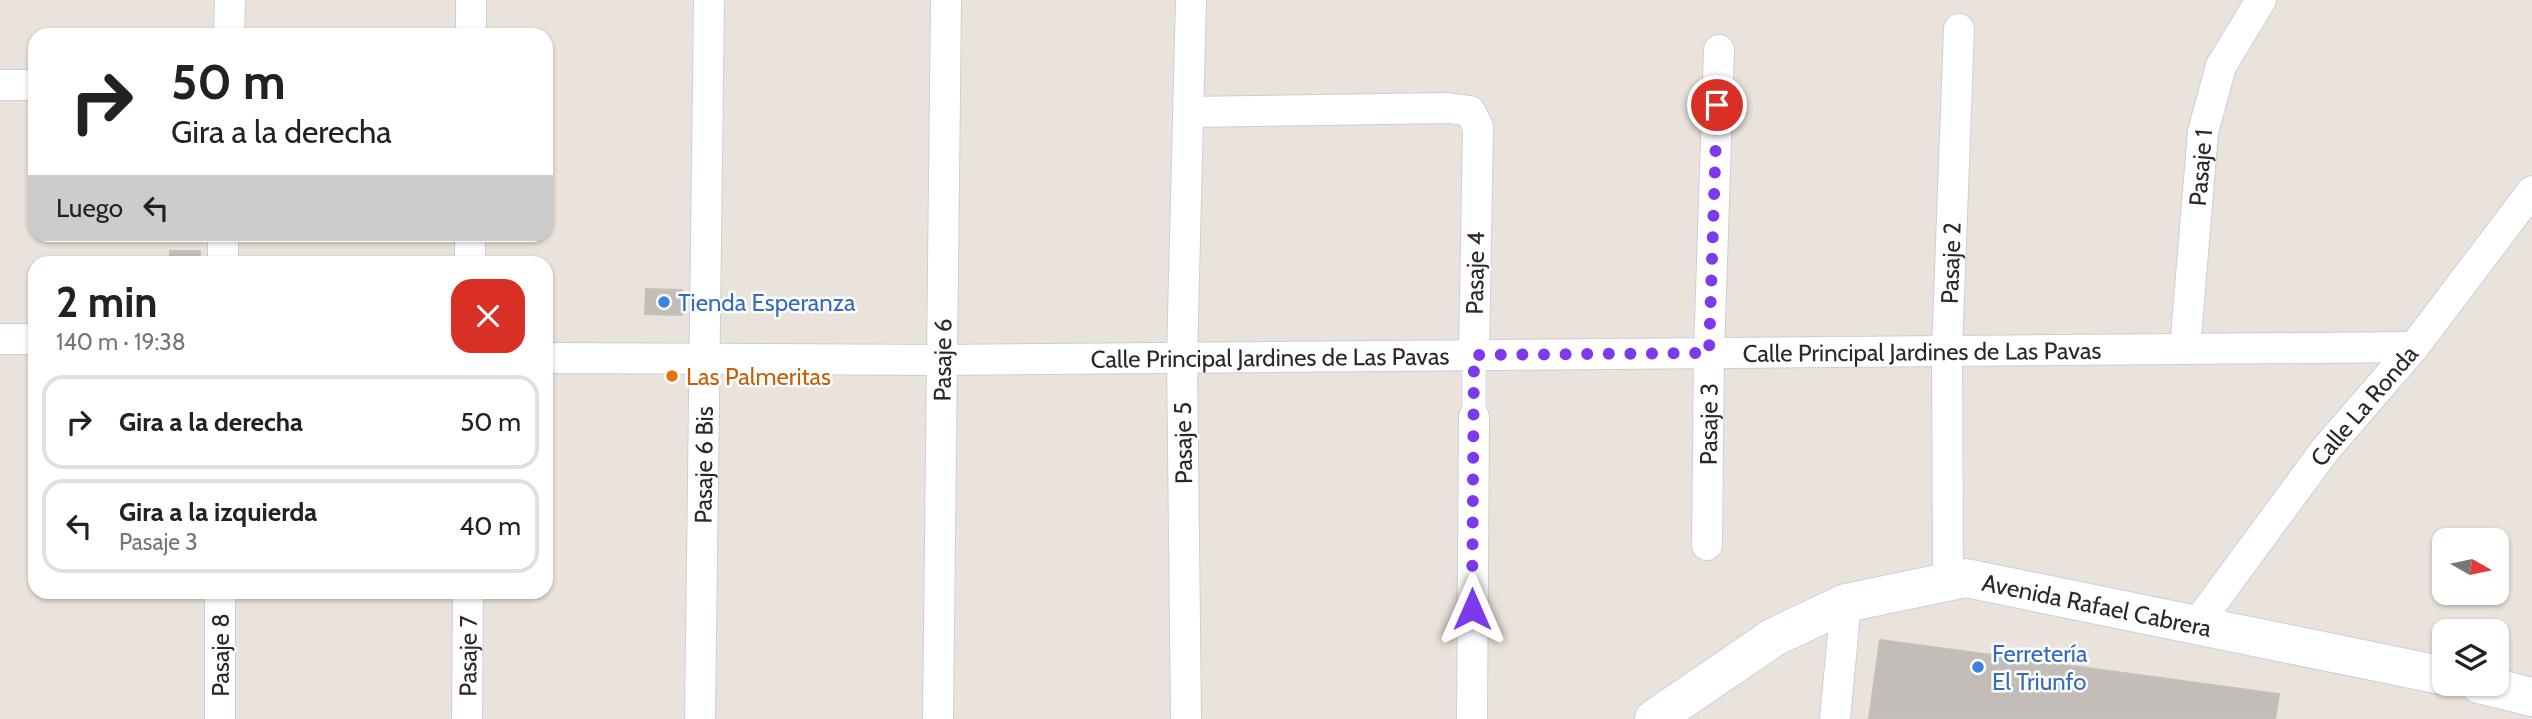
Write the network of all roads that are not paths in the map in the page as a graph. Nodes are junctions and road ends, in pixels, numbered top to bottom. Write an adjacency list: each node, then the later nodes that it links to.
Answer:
1 (230, 0): 7 (street)
2 (471, 0): 8 (street)
3 (709, 0): 24 (street, Pasaje 6 Bis)
4 (946, 0): 25 (street, Pasaje 6)
5 (1191, 0): 13 (street, Pasaje 5)
6 (2261, 0): 18 (street, Pasaje 1)
7 (229, 28)
8 (471, 28)
9 (1959, 29): 19 (street, Pasaje 2)
10 (1719, 50): 20 (street, Pasaje 3)
11 (0, 85): 12 (street)
12 (28, 85)
13 (1188, 112): 21 (street, Pasaje 4); 23 (street, Pasaje 5)
14 (2532, 191): 17 (street, Calle La Ronda)
15 (0, 339): 16 (street)
16 (28, 339)
17 (2414, 347): 18 (street, Calle Principal Jardines de Las Pavas); 32 (street, Calle La Ronda)
18 (2185, 349): 19 (street, Calle Principal Jardines de Las Pavas)
19 (1947, 351): 20 (street, Calle Principal Jardines de Las Pavas); 28 (street, Pasaje 2)
20 (1709, 353): 21 (street, Calle Principal Jardines de Las Pavas); 27 (street, Pasaje 3)
21 (1474, 355): 23 (street, Calle Principal Jardines de Las Pavas); 26 (street, Pasaje 4)
22 (553, 358): 24 (street, Calle Principal Jardines de Las Pavas)
23 (1182, 358): 25 (street, Calle Principal Jardines de Las Pavas); 40 (street, Pasaje 5)
24 (705, 359): 25 (street, Calle Principal Jardines de Las Pavas); 38 (street, Pasaje 6 Bis)
25 (941, 360): 39 (street, Pasaje 6)
26 (1474, 417): 41 (street, Pasaje 4)
27 (1707, 545)
28 (1948, 581): 31 (street, Avenida Rafael Cabrera); 32 (street, Avenida Rafael Cabrera)
29 (220, 599): 36 (street, Pasaje 8)
30 (468, 599): 37 (street, Pasaje 7)
31 (1846, 603): 42 (street, Avenida Rafael Cabrera); 43 (street)
32 (2197, 624): 33 (street, Avenida Rafael Cabrera)
33 (2432, 673)
34 (2509, 691): 35 (street)
35 (2532, 697)
36 (219, 719)
37 (467, 719)
38 (699, 719)
39 (938, 719)
40 (1186, 719)
41 (1472, 719)
42 (1654, 719)
43 (1835, 719)

